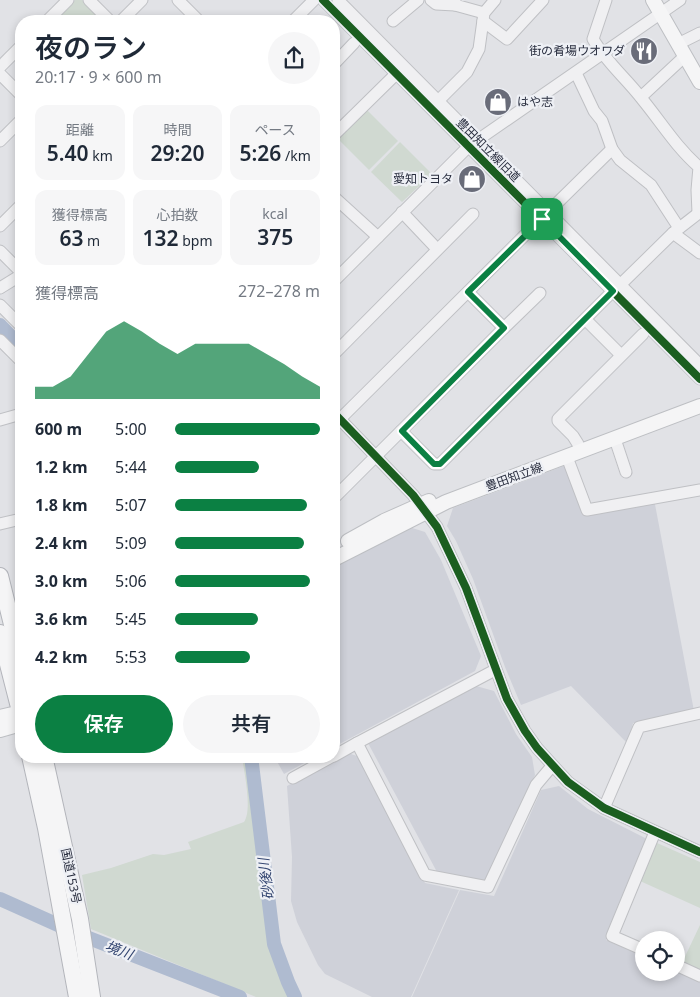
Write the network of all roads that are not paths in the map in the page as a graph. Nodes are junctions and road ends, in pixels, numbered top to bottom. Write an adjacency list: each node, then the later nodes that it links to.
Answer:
1 (68, 0): 17 (street)
2 (89, 0): 18 (street)
3 (142, 0): 19 (street)
4 (178, 0): 20 (street)
5 (314, 0): 21 (street)
6 (323, 0): 22 (street, 豊田知立線旧道)
7 (338, 0): 39 (street, 豊田知立線旧道)
8 (418, 0): 25 (street)
9 (431, 0): 15 (street)
10 (495, 0): 24 (street)
11 (544, 0): 24 (street)
12 (606, 0): 30 (street)
13 (653, 0): 16 (main road)
14 (680, 0): 16 (street)
15 (455, 2): 24 (street)
16 (661, 13): 28 (main road); 30 (street)
17 (53, 15)
18 (104, 15)
19 (126, 15)
20 (193, 15)
21 (299, 15)
22 (338, 15)
23 (340, 17): 35 (street, 豊田知立線旧道)
24 (483, 17): 39 (street)
25 (393, 21)
26 (700, 34): 28 (street)
27 (354, 43): 31 (street)
28 (682, 50): 36 (main road); 38 (street)
29 (15, 52): 32 (street)
30 (602, 54): 33 (street); 38 (street)
31 (340, 58)
32 (0, 67)
33 (576, 73): 43 (street); 44 (street)
34 (0, 74): 37 (street)
35 (396, 74): 41 (street); 43 (street, 豊田知立線旧道)
36 (700, 82)
37 (15, 89)
38 (641, 97): 45 (street)
39 (438, 101): 43 (street, 豊田知立線旧道)
40 (15, 126): 42 (street)
41 (340, 129)
42 (0, 141)
43 (474, 143): 48 (street); 51 (street, 豊田知立線旧道)
44 (612, 149): 51 (street); 53 (street)
45 (699, 167): 49 (street)
46 (340, 205): 54 (street)
47 (15, 211): 52 (street)
48 (402, 212): 54 (street); 55 (street)
49 (699, 213): 53 (street)
50 (473, 214): 55 (street)
51 (545, 216): 62 (street, 豊田知立線旧道); 63 (street)
52 (0, 226)
53 (676, 231): 57 (street); 62 (street)
54 (378, 237): 59 (street)
55 (438, 249): 71 (street)
56 (0, 251): 58 (street)
57 (700, 253)
58 (15, 267)
59 (340, 275)
60 (15, 277): 61 (street)
61 (0, 288)
62 (616, 288): 67 (street); 74 (street, 豊田知立線旧道); 75 (street, 豊田知立線旧道)
63 (468, 292): 68 (street); 78 (street)
64 (540, 293): 68 (street)
65 (0, 305): 66 (street)
66 (15, 320)
67 (586, 320): 73 (street); 82 (street)
68 (504, 328): 82 (street)
69 (643, 334): 73 (street)
70 (0, 340): 72 (street)
71 (340, 348)
72 (15, 355)
73 (622, 355): 84 (street)
74 (697, 357)
75 (700, 380)
76 (700, 397): 84 (main road, 豊田知立線)
77 (700, 406): 83 (main road, 豊田知立線)
78 (340, 415)
79 (15, 416): 80 (street)
80 (0, 420)
81 (340, 423): 85 (street)
82 (402, 431): 85 (street)
83 (615, 439): 86 (main road, 豊田知立線); 87 (street)
84 (578, 444): 90 (main road, 豊田知立線)
85 (376, 457): 89 (street); 90 (street)
86 (568, 457): 88 (street); 90 (main road, 豊田知立線)
87 (626, 472)
88 (700, 490)
89 (340, 492)
90 (424, 508): 93 (main road, 豊田知立線); 94 (main road, 豊田知立線); 98 (street)
91 (15, 520): 92 (street)
92 (0, 524)
93 (340, 545)
94 (340, 555)
95 (0, 576): 96 (highway)
96 (15, 632)
97 (0, 633): 99 (highway)
98 (495, 670): 105 (street); 110 (street)
99 (15, 690)
100 (700, 713): 112 (street)
101 (15, 714): 102 (main road)
102 (0, 717)
103 (15, 726): 104 (main road)
104 (0, 730)
105 (356, 743): 106 (street); 110 (street)
106 (340, 752)
107 (32, 763): 115 (highway, 国道153号)
108 (45, 763): 115 (highway, 国道153号)
109 (320, 763): 111 (street)
110 (552, 766): 112 (street)
111 (293, 778)
112 (604, 808): 113 (street)
113 (655, 832): 114 (street); 116 (street)
114 (699, 850)
115 (59, 858): 119 (highway, 国道153号); 120 (highway, 国道153号)
116 (635, 946)
117 (685, 969): 118 (street)
118 (700, 976)
119 (77, 997)
120 (92, 997)

